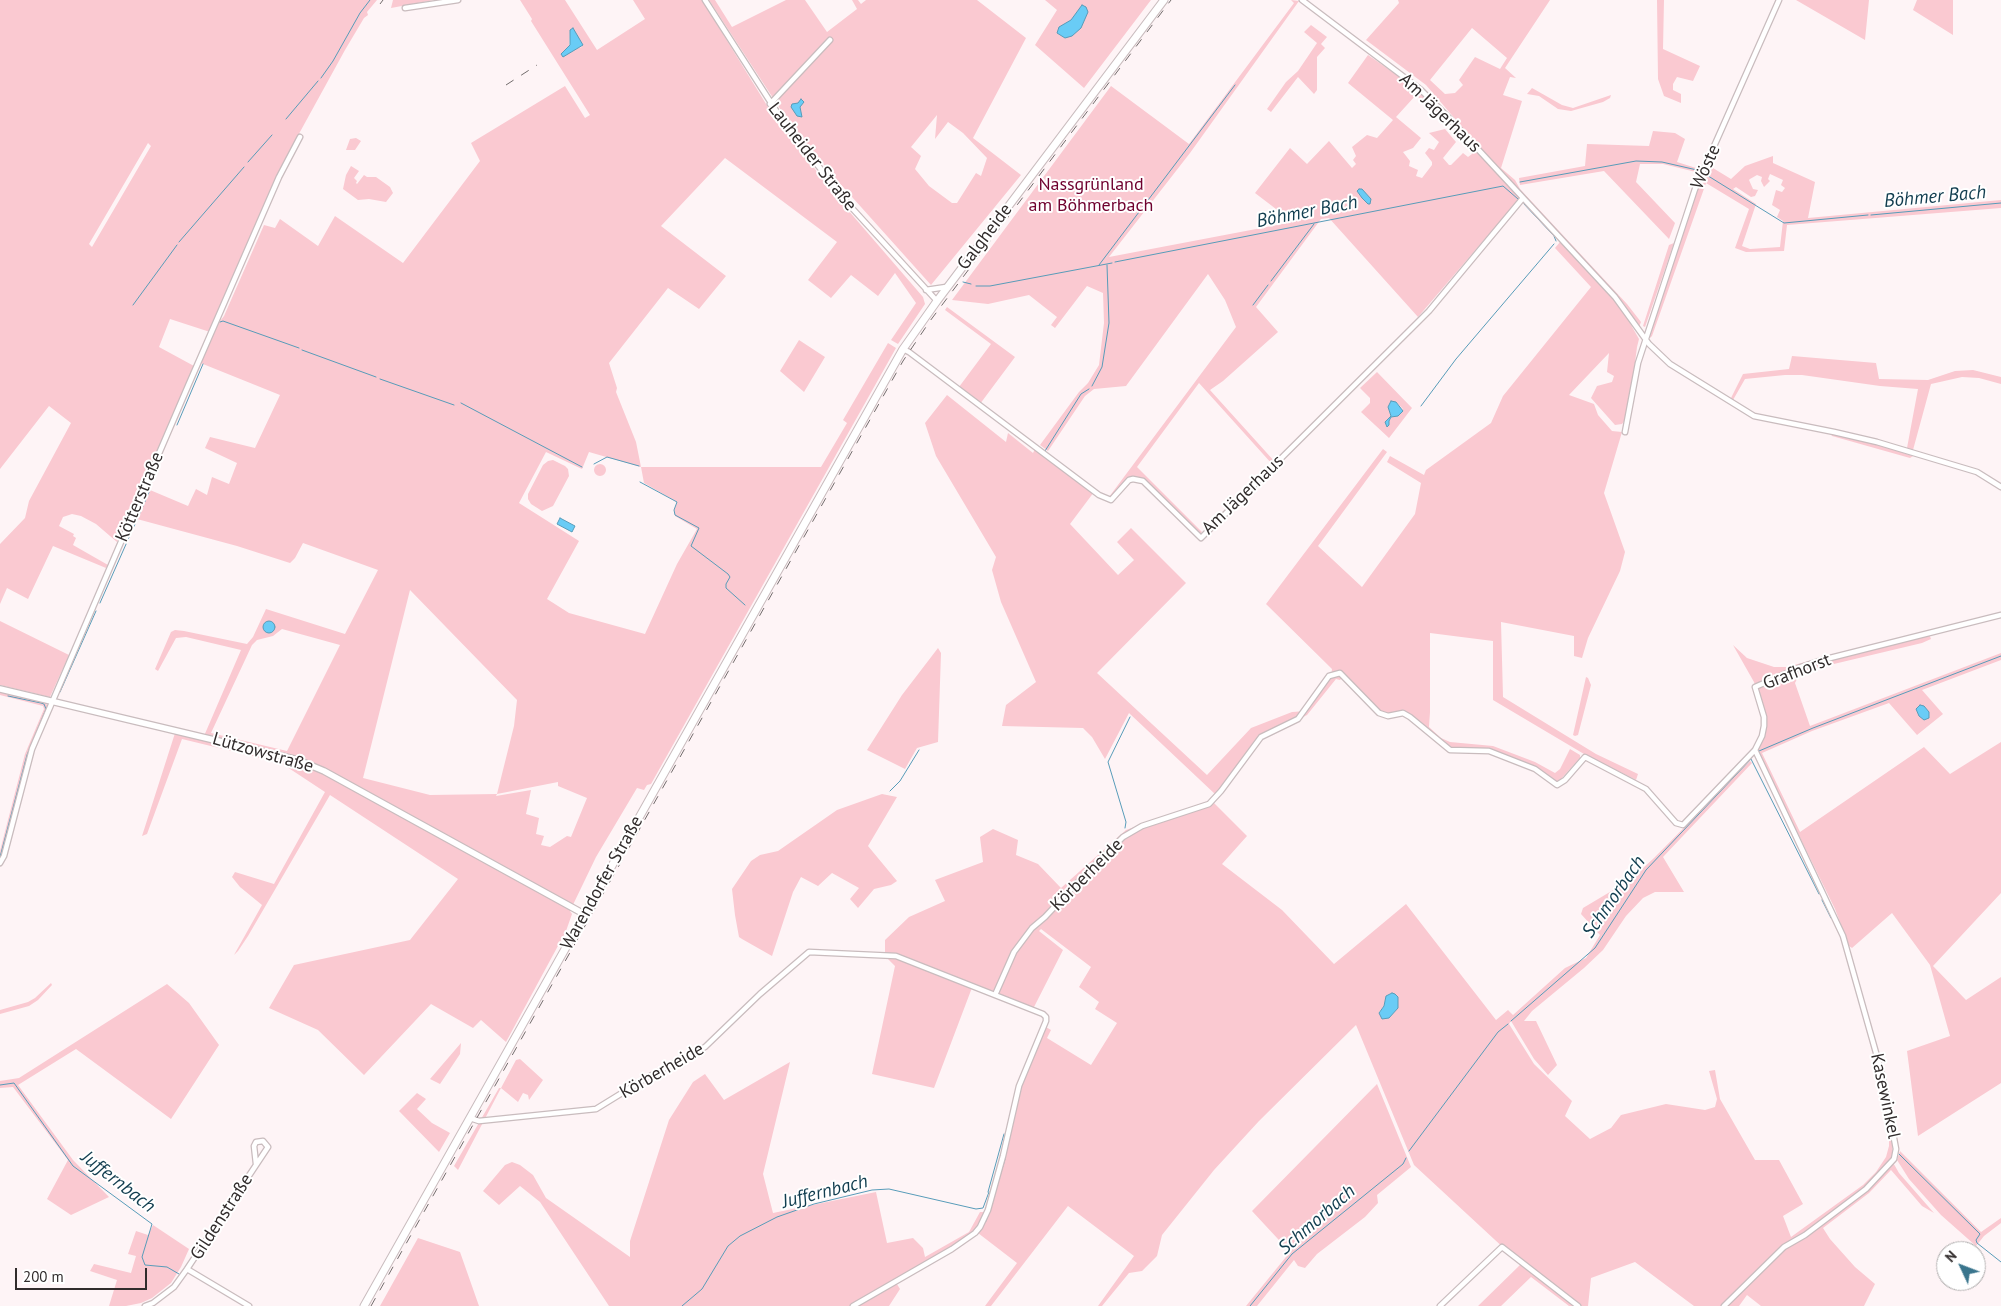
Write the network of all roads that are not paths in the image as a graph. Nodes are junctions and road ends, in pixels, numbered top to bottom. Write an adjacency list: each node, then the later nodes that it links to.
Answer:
1 (458, 0): 6 (street)
2 (705, 0): 8 (street, Lauheider Straße)
3 (1164, 0): 11 (main road, Galgheide)
4 (1302, 0): 10 (street, Am Jägerhaus)
5 (1779, 0): 14 (street, Wöste)
6 (405, 8)
7 (830, 40): 8 (street)
8 (770, 104): 12 (street, Lauheider Straße)
9 (300, 137): 21 (street, Kötterstraße)
10 (1523, 198): 14 (street, Am Jägerhaus); 15 (street, Am Jägerhaus)
11 (948, 286): 12 (street); 13 (main road, Galgheide)
12 (926, 290): 13 (street, Lauheider Straße)
13 (937, 301): 15 (main road, Galgheide)
14 (1645, 339): 16 (street, Wöste); 18 (street)
15 (903, 349): 17 (main road, Galgheide)
16 (1625, 432)
17 (840, 459): 25 (main road, Warendorfer Straße)
18 (2001, 487)
19 (2001, 615): 22 (street, Grafhorst)
20 (0, 689): 21 (street, Lützowstraße)
21 (52, 701): 24 (street, Kötterstraße); 25 (street, Lützowstraße)
22 (1755, 750): 23 (street, Grafhorst); 36 (street, Kasewinkel)
23 (1683, 825): 26 (street, Körberheide)
24 (0, 863)
25 (584, 914): 27 (main road, Warendorfer Straße)
26 (994, 994): 27 (street, Körberheide); 33 (street, Körberheide)
27 (470, 1118): 32 (main road, Warendorfer Straße)
28 (256, 1164): 28 (street, Gildenstraße); 29 (street, Gildenstraße)
29 (187, 1269): 30 (street, Gildenstraße); 31 (street, Gildenstraße)
30 (145, 1306)
31 (249, 1306)
32 (364, 1306)
33 (853, 1306)
34 (1440, 1306): 35 (street)
35 (1578, 1306)
36 (1724, 1306)

